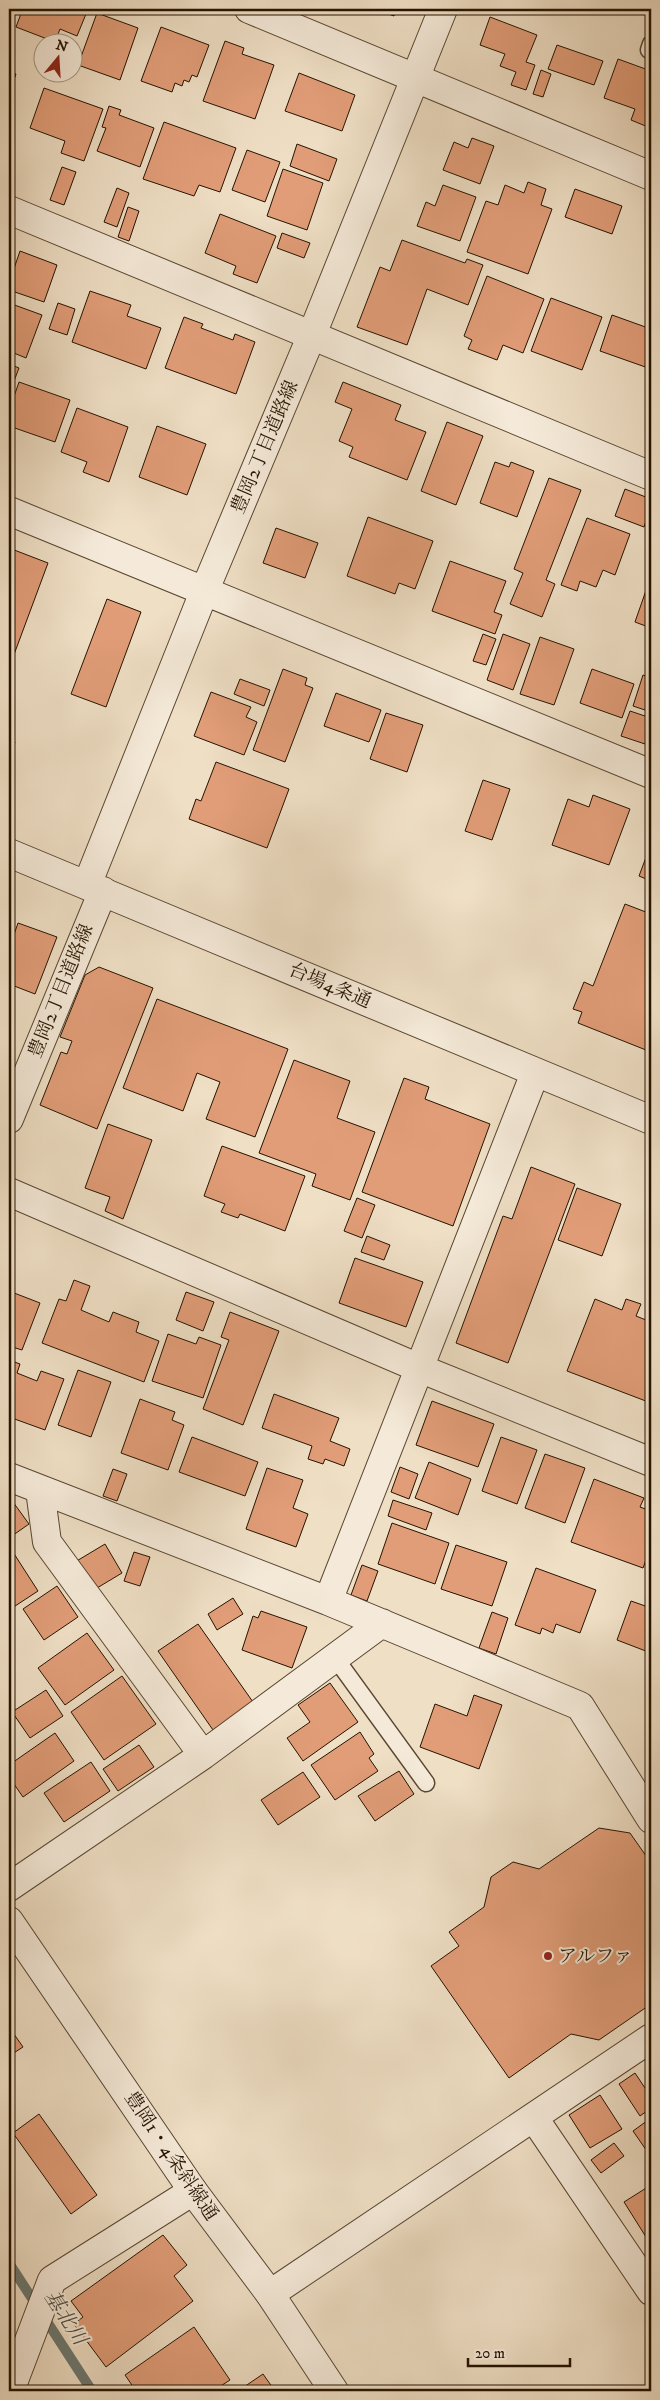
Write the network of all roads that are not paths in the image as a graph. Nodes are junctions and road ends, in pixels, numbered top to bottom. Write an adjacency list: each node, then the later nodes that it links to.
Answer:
1 (249, 9): 3 (street)
2 (442, 9): 3 (street, 豊岡2丁目道路線)
3 (415, 76): 4 (street); 6 (street, 豊岡2丁目道路線)
4 (651, 176)
5 (9, 210): 6 (street)
6 (311, 337): 7 (street); 9 (street, 豊岡2丁目道路線)
7 (651, 476)
8 (9, 510): 9 (street)
9 (204, 592): 10 (street); 12 (street, 豊岡2丁目道路線)
10 (651, 774)
11 (9, 853): 12 (street, 台場4条通)
12 (95, 888): 13 (street, 台場4条通); 14 (street, 豊岡2丁目道路線)
13 (535, 1073): 15 (street, 台場4条通); 17 (street)
14 (9, 1119)
15 (651, 1120)
16 (9, 1192): 17 (street)
17 (419, 1368): 18 (street); 21 (street)
18 (651, 1462)
19 (9, 1477): 20 (street)
20 (40, 1490): 21 (street); 24 (street)
21 (328, 1601): 22 (street)
22 (382, 1623): 23 (street); 26 (street)
23 (336, 1660): 24 (street); 25 (lane)
24 (203, 1755): 27 (street)
25 (426, 1783)
26 (651, 1819)
27 (9, 1887)
28 (9, 1921): 31 (street, 豊岡1・4条斜線通)
29 (651, 2038): 30 (street)
30 (534, 2118): 32 (street); 33 (street)
31 (193, 2191): 33 (street, 豊岡1・4条斜線通); 34 (street)
32 (651, 2291)
33 (270, 2294): 35 (street, 豊岡1・4条斜線通)
34 (10, 2391)
35 (334, 2391)

